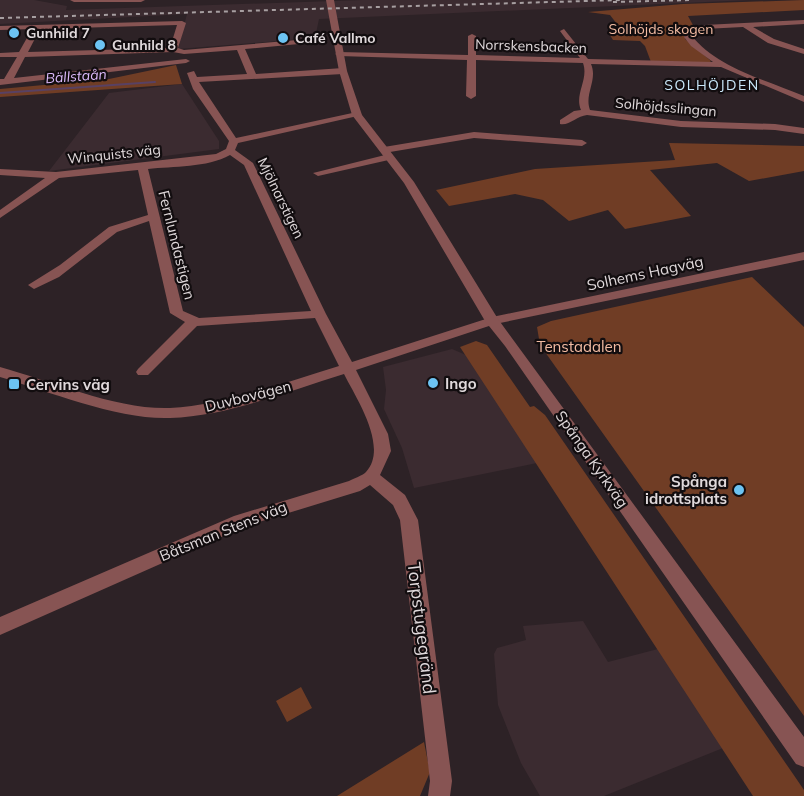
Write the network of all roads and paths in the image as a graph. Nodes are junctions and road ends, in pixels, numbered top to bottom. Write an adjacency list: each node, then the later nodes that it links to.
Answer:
1 (74, 0): 2 (street)
2 (141, 0)
3 (330, 0): 15 (street, Spånga Kyrkväg)
4 (804, 22): 5 (street)
5 (746, 26): 13 (street); 20 (street, Norrskensbacken)
6 (37, 27): 7 (street); 12 (street); 14 (street)
7 (0, 28)
8 (564, 31): 19 (street)
9 (472, 36): 18 (street)
10 (320, 40): 11 (street)
11 (240, 48): 17 (street); 22 (street)
12 (173, 50): 14 (street); 17 (street)
13 (804, 52)
14 (21, 54): 16 (street); 24 (street)
15 (339, 54): 18 (street, Norrskensbacken); 21 (street, Spånga Kyrkväg)
16 (0, 55)
17 (185, 56): 23 (street, Mjölnarstigen); 24 (street)
18 (471, 58): 19 (street, Norrskensbacken); 25 (street)
19 (586, 62): 20 (street, Norrskensbacken); 27 (street)
20 (722, 65): 26 (street, Norrskensbacken)
21 (343, 71): 22 (street); 28 (street, Spånga Kyrkväg)
22 (252, 75): 23 (street)
23 (194, 80): 32 (street, Mjölnarstigen)
24 (3, 82)
25 (471, 96)
26 (804, 99)
27 (586, 112): 29 (street); 30 (street, Solhöjdsslingan)
28 (357, 115): 32 (street, Winquists väg); 33 (street, Spånga Kyrkväg)
29 (563, 122)
30 (804, 131)
31 (582, 143): 33 (street)
32 (232, 146): 34 (street, Winquists väg); 42 (street, Mjölnarstigen)
33 (387, 153): 36 (street); 43 (street, Spånga Kyrkväg)
34 (142, 166): 37 (street, Winquists väg); 39 (street, Fernlundastigen)
35 (0, 172): 37 (street, Winquists väg)
36 (318, 173)
37 (56, 175): 38 (street)
38 (0, 215)
39 (152, 217): 41 (street); 44 (street, Fernlundastigen)
40 (804, 256): 43 (street, Solhems Hagväg)
41 (34, 285)
42 (319, 314): 44 (street); 45 (street, Mjölnarstigen)
43 (492, 321): 45 (street, Duvbovägen); 50 (street, Spånga Kyrkväg)
44 (193, 322): 47 (street)
45 (348, 368): 46 (street, Duvbovägen); 48 (street)
46 (0, 372)
47 (143, 372)
48 (371, 477): 49 (street, Båtsman Stens väg); 51 (street, Torpstugegränd)
49 (0, 626)
50 (804, 756)
51 (439, 796)

